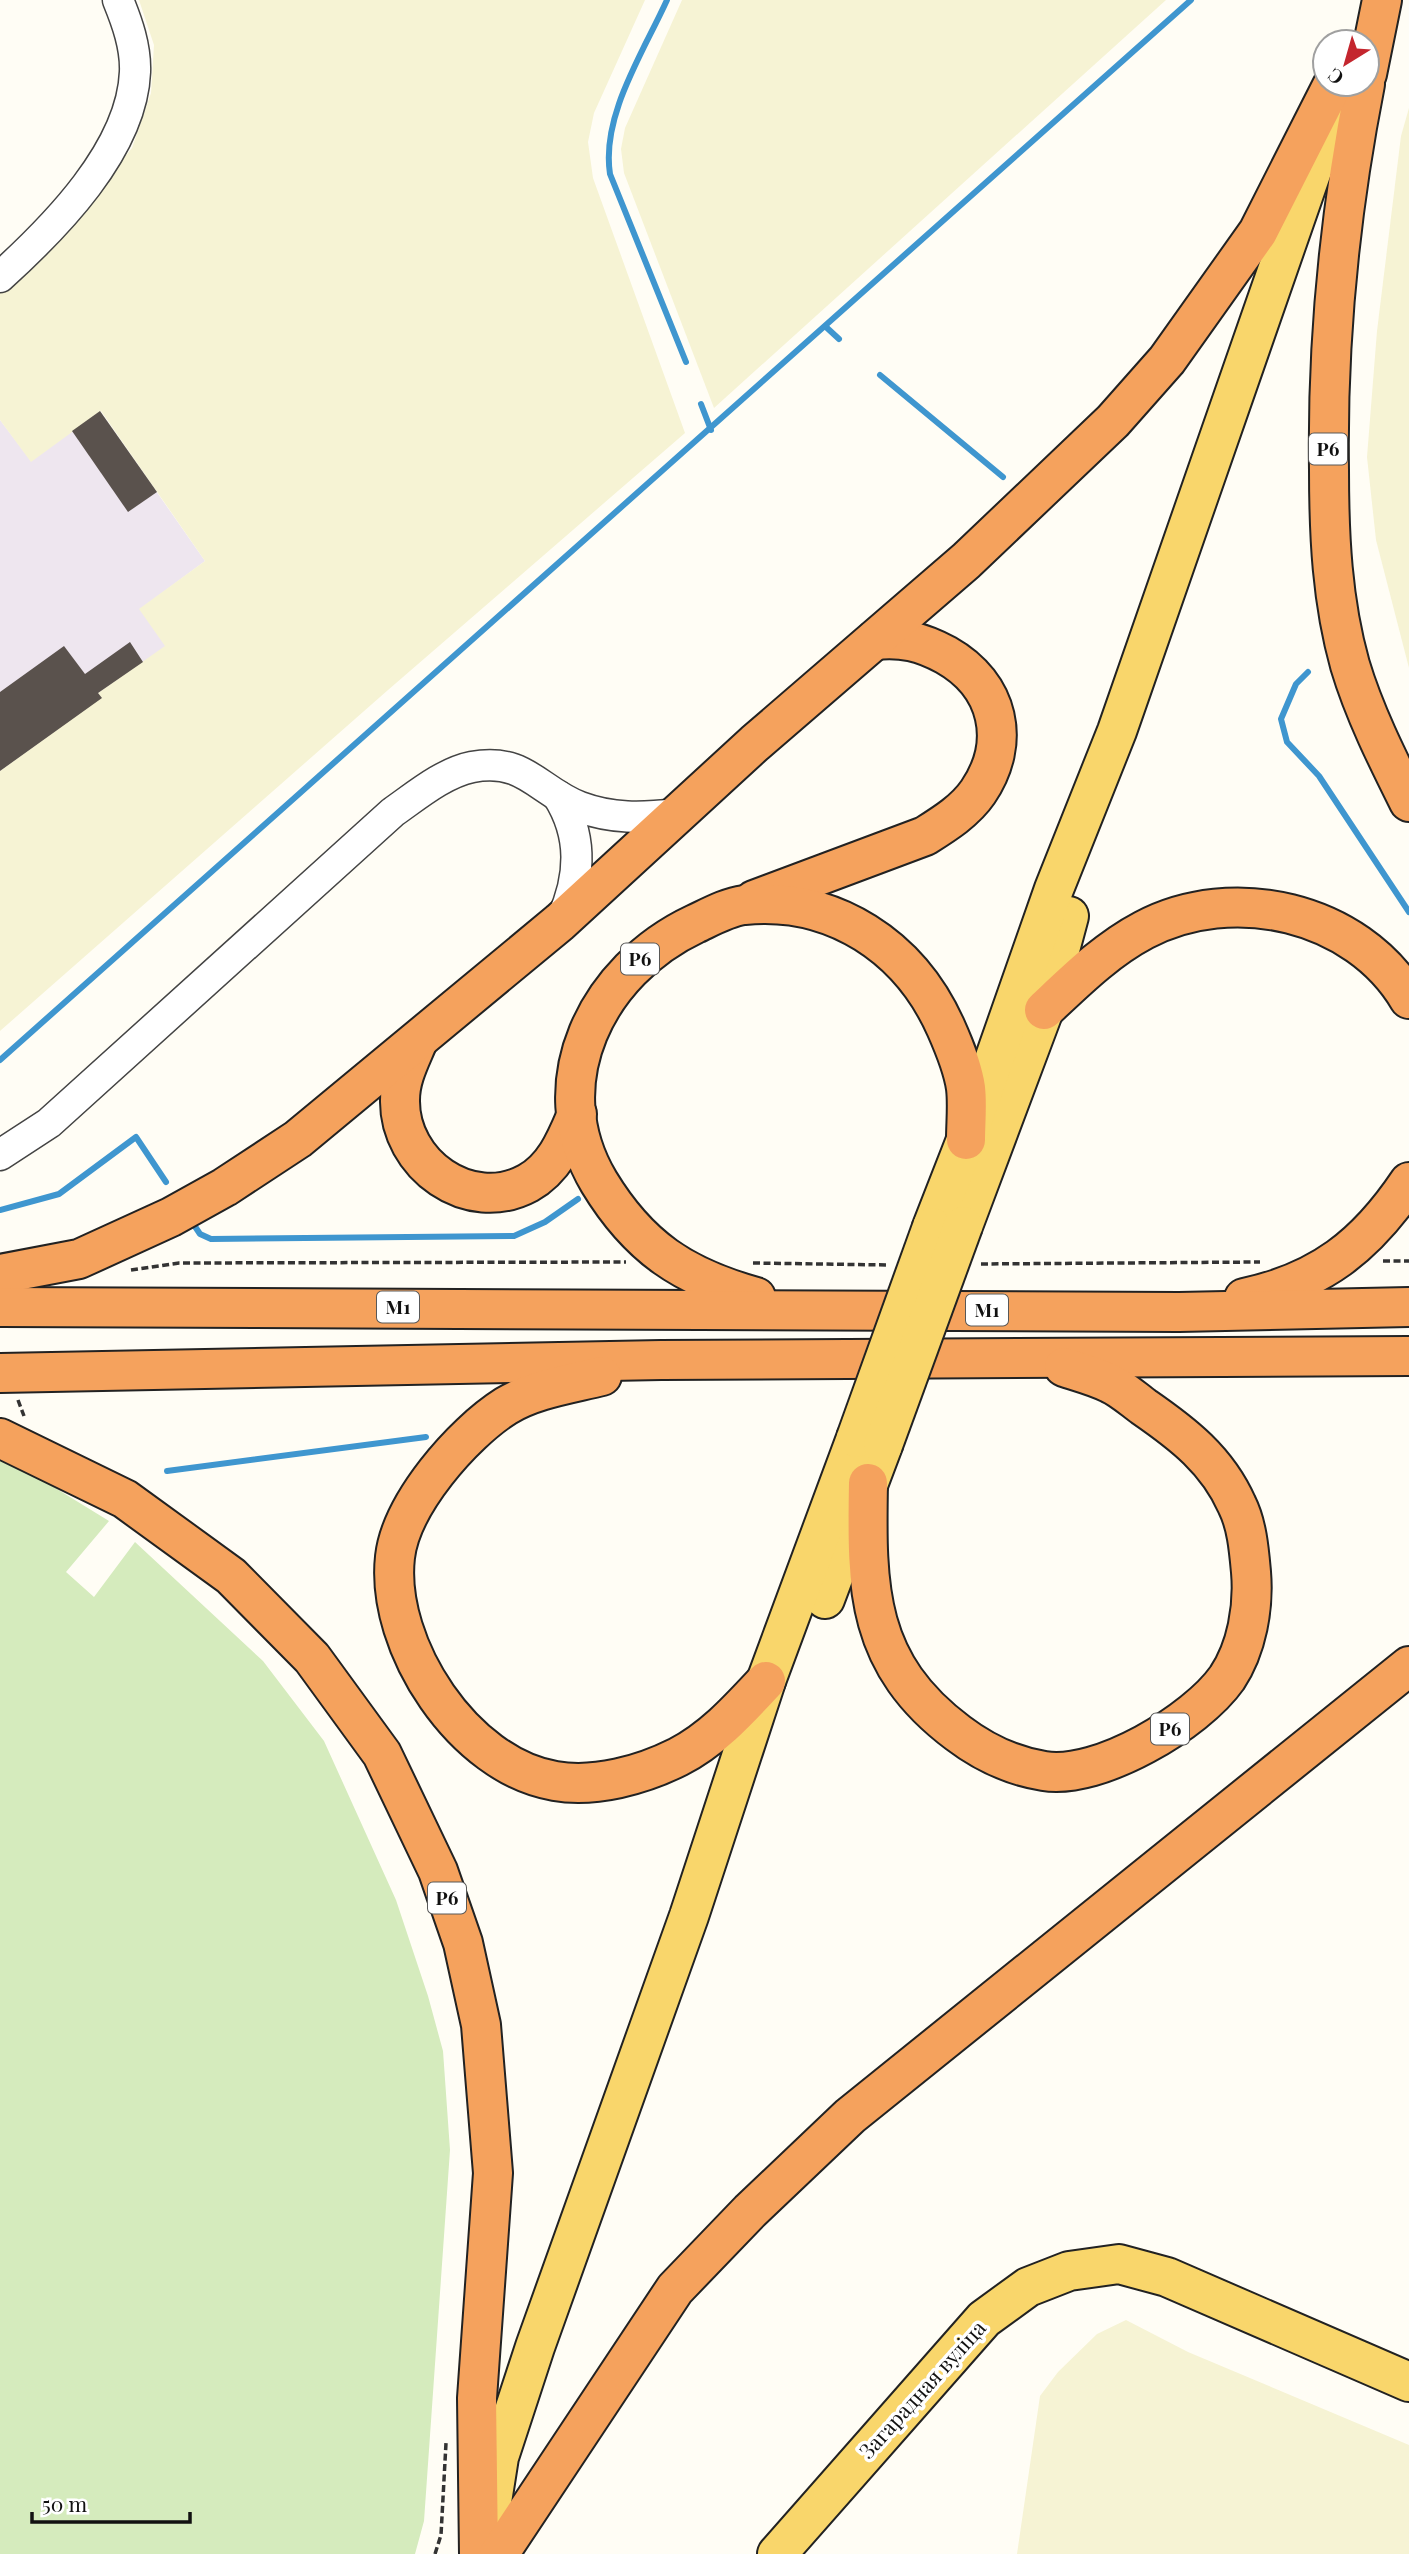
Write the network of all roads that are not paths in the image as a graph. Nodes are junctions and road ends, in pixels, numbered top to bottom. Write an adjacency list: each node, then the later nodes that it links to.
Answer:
1 (118, 0): 7 (street)
2 (1382, 0): 3 (highway)
3 (1376, 28)
4 (1325, 98): 8 (highway, Р6)
5 (1337, 98): 9 (main road, Р6)
6 (1363, 98): 11 (highway, Р6)
7 (0, 277)
8 (875, 639): 12 (highway, Р6); 13 (highway, Р6)
9 (1117, 731): 16 (main road, Р6); 19 (main road, Р6)
10 (558, 796): 12 (street); 14 (street); 20 (street)
11 (1409, 802)
12 (676, 814): 14 (highway, Р6)
13 (743, 905): 18 (highway, Р6); 19 (highway, Р6)
14 (560, 922): 17 (highway, Р6)
15 (1409, 999): 16 (highway, Р6)
16 (1044, 1010): 22 (main road, Р6)
17 (417, 1043): 18 (highway, Р6); 23 (highway, Р6)
18 (577, 1114): 26 (highway, Р6)
19 (967, 1140): 22 (main road, Р6)
20 (0, 1155)
21 (1409, 1182): 27 (highway)
22 (948, 1227): 33 (main road, Р6, bridge)
23 (0, 1274)
24 (0, 1307): 26 (highway, М1)
25 (1409, 1307): 27 (highway, М1)
26 (795, 1308): 27 (highway, М1)
27 (1179, 1312)
28 (1409, 1356): 29 (highway)
29 (1039, 1359): 30 (highway); 34 (highway, Р6)
30 (661, 1360): 31 (highway); 36 (highway, Р6)
31 (1, 1373)
32 (0, 1438): 39 (highway, Р6)
33 (869, 1442): 34 (main road, Р6); 36 (main road, Р6)
34 (868, 1483): 37 (main road, Р6)
35 (1409, 1666): 41 (highway)
36 (766, 1682): 37 (main road, Р6)
37 (690, 1916): 40 (main road, Р6)
38 (1409, 2382): 42 (main road, Загарадная вуліца)
39 (479, 2554)
40 (484, 2554)
41 (499, 2554)
42 (777, 2554)

